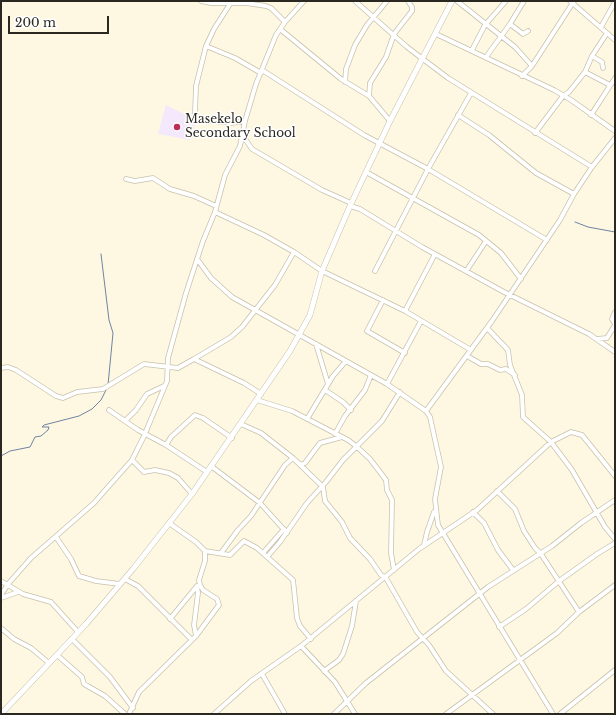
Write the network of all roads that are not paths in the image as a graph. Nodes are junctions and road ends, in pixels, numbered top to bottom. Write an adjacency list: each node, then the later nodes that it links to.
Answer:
1 (202, 1): 13 (street)
2 (265, 1): 14 (street)
3 (304, 1): 16 (street)
4 (355, 1): 15 (street)
5 (387, 1): 15 (street)
6 (408, 1): 23 (street)
7 (452, 1): 24 (street)
8 (457, 1): 18 (street)
9 (506, 1): 18 (street)
10 (524, 1): 17 (street)
11 (572, 2): 19 (street); 32 (street)
12 (615, 2): 19 (street)
13 (230, 4): 14 (street); 27 (street)
14 (269, 7): 16 (street)
15 (374, 17): 23 (street); 38 (street)
16 (285, 22): 20 (street)
17 (510, 24): 21 (street); 25 (street)
18 (485, 25): 25 (street); 28 (street)
19 (601, 28): 22 (street)
20 (280, 29): 34 (street); 38 (street)
21 (528, 31)
22 (607, 32): 26 (street); 29 (street)
23 (394, 34): 31 (street); 41 (street)
24 (436, 34): 28 (street); 31 (street)
25 (501, 36): 30 (street); 32 (street)
26 (615, 40)
27 (206, 46): 34 (street); 46 (street)
28 (472, 50): 30 (street)
29 (592, 56): 33 (street); 35 (street)
30 (486, 57): 36 (street)
31 (422, 60): 40 (street); 45 (street)
32 (532, 66): 36 (street)
33 (603, 68)
34 (261, 72): 46 (street); 51 (street)
35 (585, 72): 39 (street); 42 (street)
36 (522, 76): 42 (street)
37 (615, 78): 39 (street)
38 (345, 82): 41 (street)
39 (610, 85): 44 (street)
40 (471, 93): 43 (street); 48 (street)
41 (369, 96): 45 (street)
42 (563, 96): 44 (street); 48 (street)
43 (458, 115): 53 (street); 56 (street)
44 (591, 115): 47 (street)
45 (390, 120): 51 (street)
46 (245, 121): 49 (street)
47 (615, 131)
48 (535, 133): 52 (street)
49 (243, 136): 58 (street); 59 (street)
50 (615, 138): 52 (street)
51 (379, 143): 53 (street); 54 (street)
52 (592, 167): 56 (street)
53 (428, 169): 57 (street); 62 (street)
54 (366, 172): 57 (street); 58 (street)
55 (126, 179): 59 (street)
56 (574, 194): 62 (street)
57 (413, 198): 61 (street); 63 (street)
58 (351, 204): 61 (street); 68 (street)
59 (216, 206): 60 (street)
60 (215, 212): 64 (street); 66 (street)
61 (397, 230): 65 (street); 69 (street)
62 (547, 240): 70 (street)
63 (486, 241): 67 (street); 70 (street)
64 (294, 252): 68 (street); 73 (street)
65 (435, 254): 67 (street); 74 (street)
66 (197, 259): 73 (street); 89 (street)
67 (467, 270): 71 (street)
68 (322, 271): 72 (street); 80 (street)
69 (375, 271)
70 (521, 279): 71 (street)
71 (509, 294): 79 (street); 81 (street)
72 (383, 300): 74 (street); 85 (street)
73 (257, 311): 80 (street); 87 (street)
74 (405, 311): 77 (street)
75 (615, 312): 76 (street)
76 (614, 319): 78 (street)
77 (421, 321): 83 (street); 85 (street)
78 (615, 325): 81 (street)
79 (487, 328): 83 (street); 92 (street)
80 (299, 336): 82 (street); 98 (street)
81 (597, 339): 84 (street)
82 (316, 344): 88 (street); 93 (street)
83 (470, 350): 86 (street)
84 (615, 352)
85 (404, 353): 94 (street)
86 (467, 356): 92 (street); 102 (street)
87 (194, 359): 89 (street); 98 (street)
88 (346, 361): 91 (street); 93 (street)
89 (167, 365): 90 (street); 95 (street)
90 (1, 368)
91 (371, 375): 94 (street); 101 (street)
92 (515, 375): 110 (street)
93 (328, 384): 96 (street)
94 (388, 384): 97 (street)
95 (165, 386): 104 (street); 106 (street)
96 (325, 390): 101 (street); 103 (street)
97 (400, 392): 102 (street); 112 (street)
98 (261, 394): 99 (street)
99 (257, 400): 103 (street); 105 (street)
100 (110, 410): 104 (street)
101 (351, 410): 107 (street)
102 (426, 411): 124 (street)
103 (307, 419): 107 (street)
104 (125, 420): 106 (street)
105 (241, 424): 109 (street); 113 (street)
106 (146, 434): 111 (street); 114 (street)
107 (335, 434): 108 (street)
108 (342, 437): 112 (street); 115 (street)
109 (232, 438): 111 (street); 116 (street)
110 (551, 442): 118 (street); 120 (street); 126 (street)
111 (166, 445): 117 (street)
112 (356, 446): 119 (street); 139 (street)
113 (293, 458): 115 (street); 123 (street)
114 (132, 460): 121 (street); 130 (street)
115 (300, 465): 119 (street)
116 (212, 466): 117 (street); 123 (street)
117 (207, 472): 121 (street)
118 (615, 476)
119 (322, 486): 128 (street); 141 (street)
120 (497, 491): 125 (street); 137 (street)
121 (192, 494): 127 (street)
122 (615, 500): 126 (street)
123 (260, 503): 128 (street); 135 (street)
124 (435, 510): 129 (street); 133 (street)
125 (473, 512): 129 (street); 140 (street)
126 (597, 512): 131 (street); 137 (street)
127 (169, 523): 134 (street); 142 (street)
128 (285, 531): 136 (street); 138 (street)
129 (442, 534): 133 (street); 151 (street)
130 (56, 537): 146 (street); 147 (street)
131 (615, 540)
132 (615, 543): 145 (street)
133 (424, 546): 139 (street)
134 (205, 551): 135 (street); 143 (street)
135 (221, 553): 136 (street)
136 (262, 553): 138 (street)
137 (541, 554): 140 (street); 145 (street)
138 (267, 556): 162 (street)
139 (394, 570): 141 (street)
140 (513, 570): 151 (street)
141 (385, 577): 153 (street); 160 (street)
142 (125, 579): 147 (street); 155 (street)
143 (199, 580): 149 (street); 159 (street)
144 (1, 581): 146 (street)
145 (559, 581): 154 (street); 156 (street)
146 (8, 584): 150 (street); 152 (street)
147 (120, 584): 158 (street)
148 (615, 585): 154 (street)
149 (196, 586): 155 (street); 159 (street)
150 (18, 592): 152 (street); 158 (street)
151 (480, 594): 156 (street); 160 (street)
152 (1, 597)
153 (356, 601): 162 (street); 169 (street)
154 (579, 612): 166 (street)
155 (170, 619): 163 (street)
156 (499, 627): 166 (street)
157 (1, 628): 167 (street)
158 (78, 632): 161 (street)
159 (196, 636): 163 (street)
160 (422, 638): 171 (street); 172 (street)
161 (72, 639): 165 (street); 173 (street)
162 (311, 639): 164 (street)
163 (192, 640): 173 (street)
164 (301, 646): 169 (street); 170 (street)
165 (57, 655): 167 (street); 175 (street)
166 (521, 659): 171 (street); 183 (street)
167 (49, 663): 174 (street)
168 (615, 670): 184 (street)
169 (324, 671): 172 (street)
170 (262, 674): 177 (street); 178 (street)
171 (472, 695): 181 (street); 182 (street)
172 (347, 700): 179 (street); 180 (street)
173 (133, 708): 176 (street)
174 (1, 714)
175 (125, 714)
176 (129, 714)
177 (214, 714)
178 (285, 714)
179 (334, 714)
180 (355, 714)
181 (446, 714)
182 (493, 714)
183 (553, 714)
184 (560, 714)

